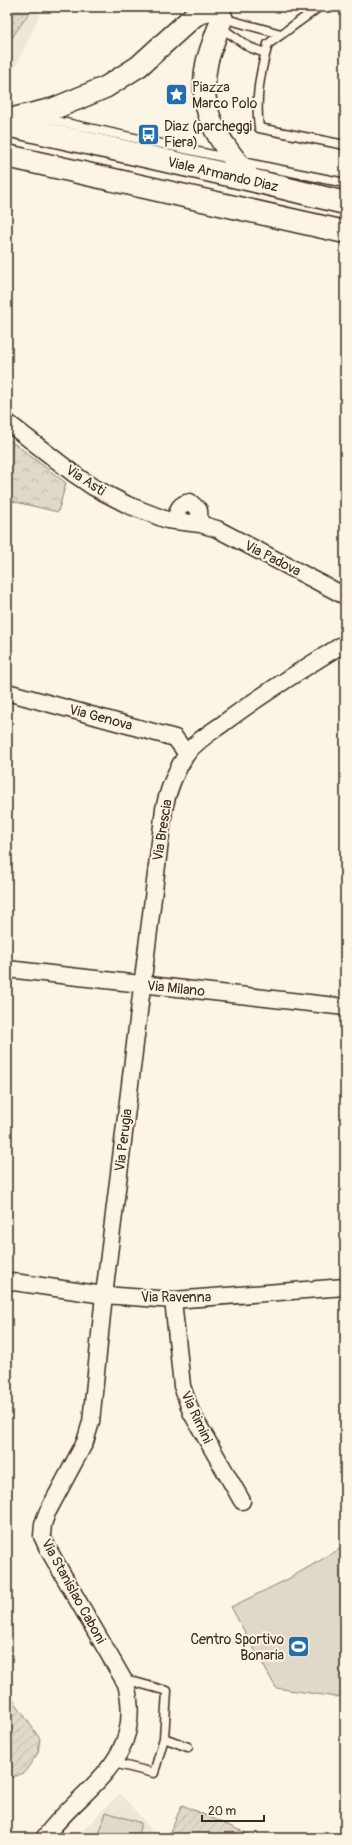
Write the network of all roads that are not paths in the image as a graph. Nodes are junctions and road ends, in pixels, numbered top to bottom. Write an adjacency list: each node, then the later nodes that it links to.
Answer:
1 (319, 7): 3 (lane)
2 (218, 15): 3 (lane); 4 (lane); 6 (street); 11 (street)
3 (281, 34): 4 (lane)
4 (265, 53): 9 (lane)
5 (7, 110): 6 (lane, Viale Armando Diaz)
6 (28, 115): 7 (street); 11 (lane, Viale Armando Diaz)
7 (7, 120)
8 (7, 125): 12 (main road, Viale Armando Diaz)
9 (345, 145)
10 (7, 156): 15 (main road, Viale Armando Diaz)
11 (235, 160): 12 (street); 13 (lane, Viale Armando Diaz)
12 (251, 180): 14 (main road, Viale Armando Diaz)
13 (345, 183)
14 (345, 203)
15 (345, 232)
16 (7, 422): 17 (street, Via Asti)
17 (175, 521): 18 (street, Via Padova)
18 (345, 596)
19 (345, 643): 21 (street, Via Brescia)
20 (7, 692): 21 (street, Via Genova)
21 (187, 754): 23 (street, Via Brescia)
22 (7, 969): 23 (street, Via Milano)
23 (142, 984): 24 (street, Via Milano); 27 (street, Via Perugia)
24 (345, 1007)
25 (7, 1281): 27 (street, Via Ravenna)
26 (345, 1287): 28 (street, Via Ravenna)
27 (104, 1295): 28 (street, Via Ravenna); 30 (street, Via Stanislao Caboni)
28 (174, 1300): 29 (street, Via Rimini)
29 (242, 1501)
30 (122, 1678): 31 (lane); 33 (street, Via Stanislao Caboni)
31 (164, 1738): 32 (lane); 33 (lane)
32 (188, 1747)
33 (114, 1763): 34 (street, Via Stanislao Caboni)
34 (44, 1838)

